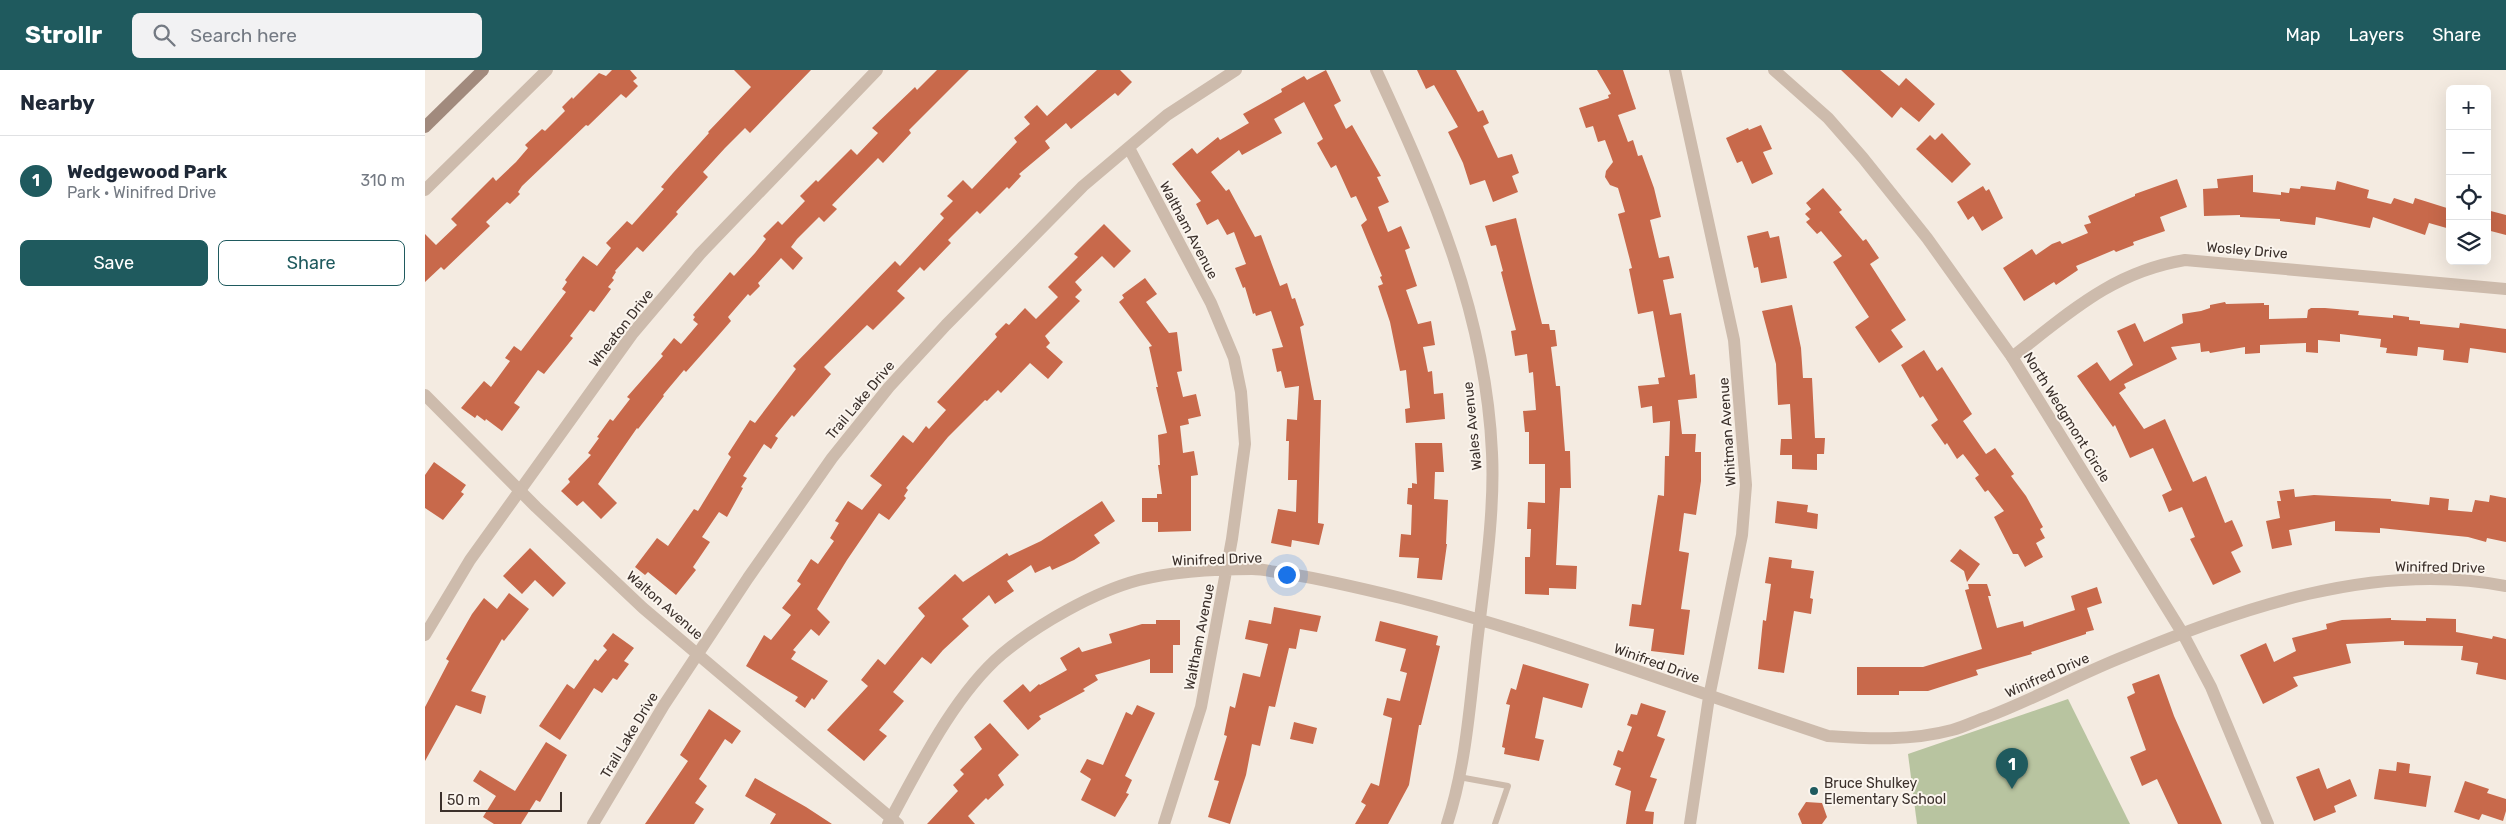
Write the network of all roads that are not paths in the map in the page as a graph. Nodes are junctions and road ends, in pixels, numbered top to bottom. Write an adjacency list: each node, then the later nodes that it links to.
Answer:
1 (483, 70): 8 (main road)
2 (547, 70): 10 (street)
3 (877, 70): 14 (street, Wheaton Drive)
4 (1236, 70): 9 (street, Trail Lake Drive)
5 (1377, 70): 17 (street, Wales Avenue)
6 (1675, 70): 21 (street, Whitman Avenue)
7 (1774, 70): 12 (street, North Wedgmont Circle)
8 (425, 127)
9 (1129, 148): 15 (street, Waltham Avenue); 20 (street, Trail Lake Drive)
10 (425, 190)
11 (2506, 289): 12 (street, Wosley Drive)
12 (2012, 357): 18 (street, North Wedgmont Circle)
13 (425, 395): 14 (street, Walton Avenue)
14 (519, 490): 19 (street, Wheaton Drive); 20 (street, Walton Avenue)
15 (1227, 570): 17 (street, Winifred Drive); 23 (street, Winifred Drive); 25 (street, Waltham Avenue)
16 (2506, 586): 18 (street, Winifred Drive)
17 (1479, 621): 21 (street, Winifred Drive); 22 (street, Wales Avenue)
18 (2183, 634): 21 (street, Winifred Drive); 29 (street, North Wedgmont Circle)
19 (425, 635)
20 (698, 654): 23 (street, Walton Avenue); 24 (street, Trail Lake Drive)
21 (1709, 697): 28 (street, Whitman Avenue)
22 (1459, 777): 26 (street, Wales Avenue); 27 (lane)
23 (893, 822)
24 (593, 824)
25 (1164, 824)
26 (1447, 824)
27 (1495, 824)
28 (1690, 824)
29 (2268, 824)

